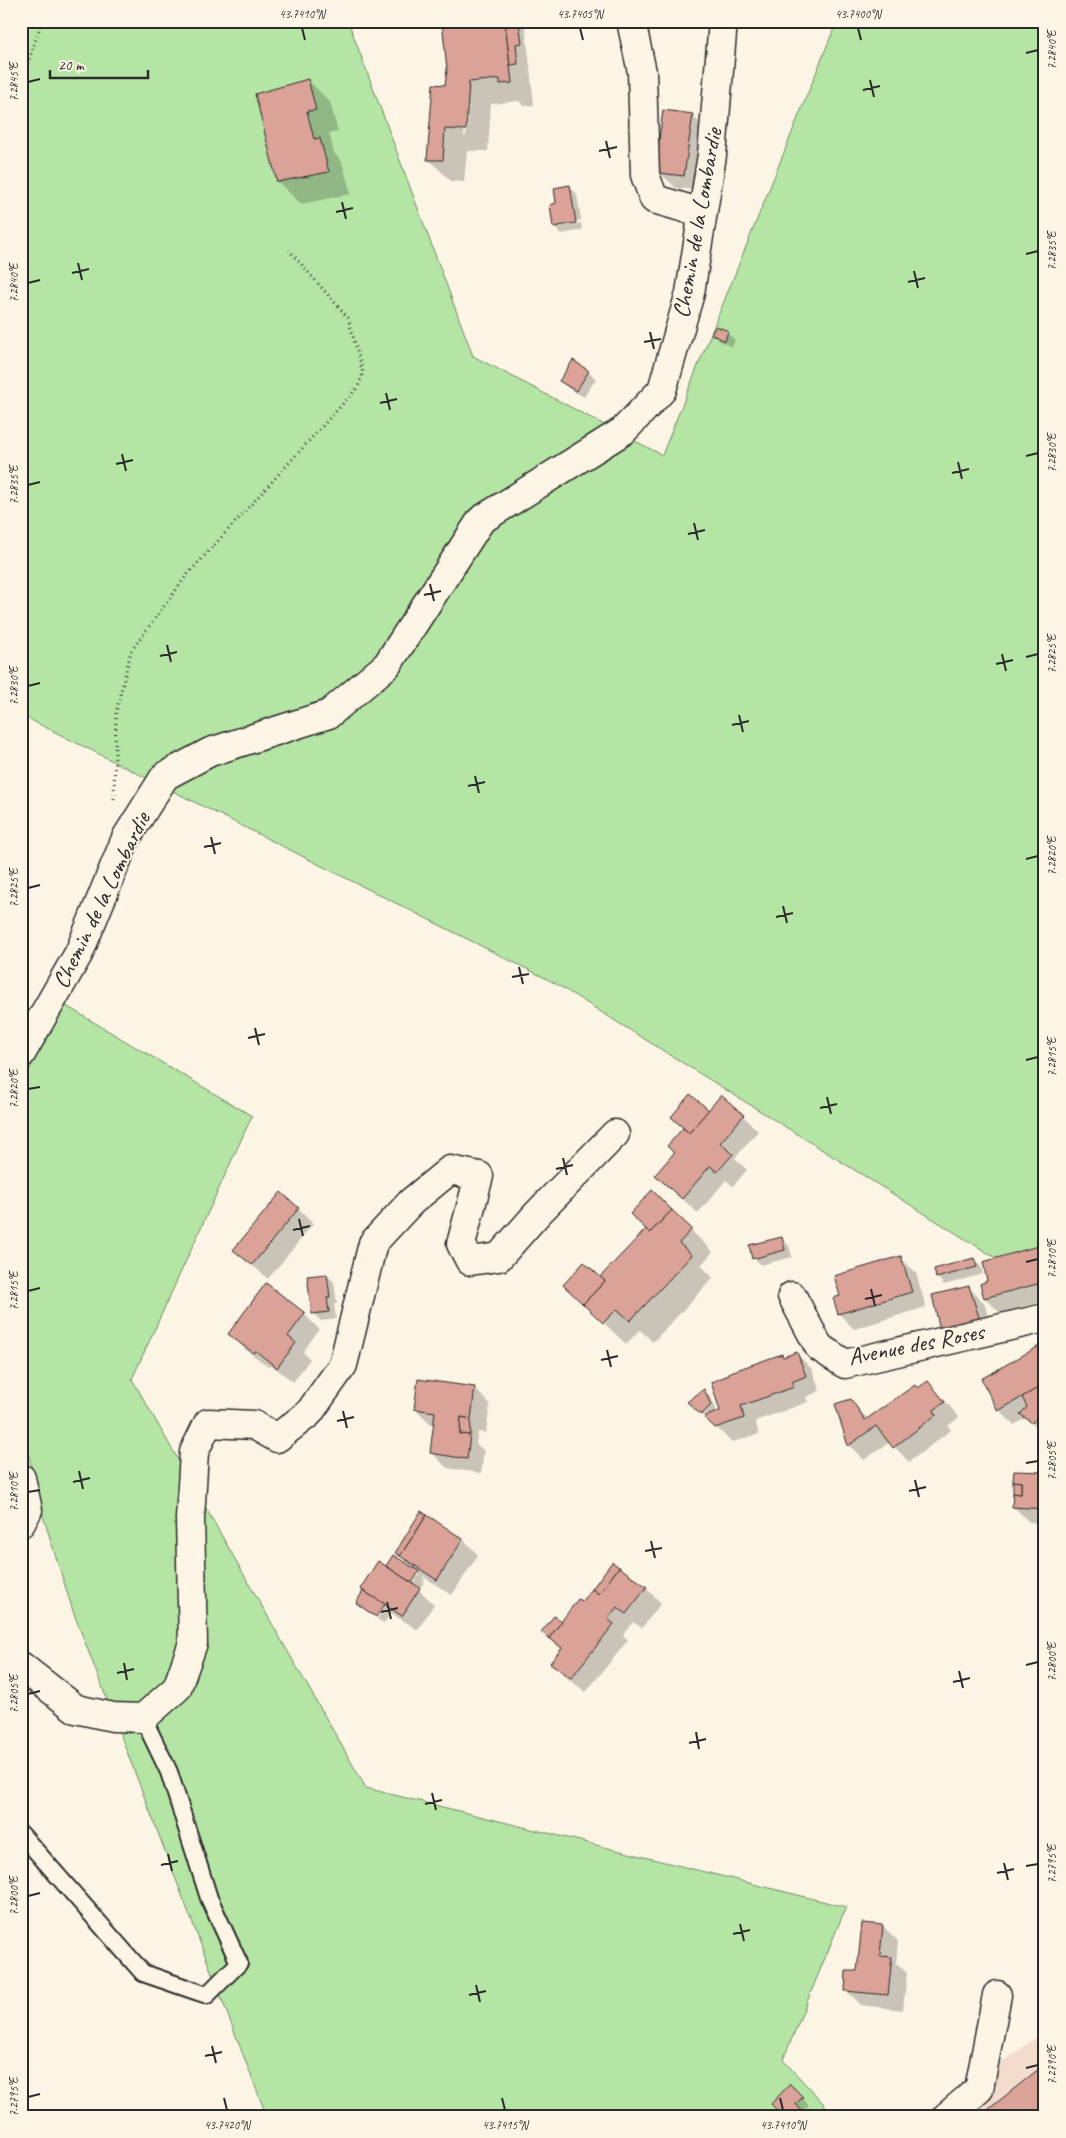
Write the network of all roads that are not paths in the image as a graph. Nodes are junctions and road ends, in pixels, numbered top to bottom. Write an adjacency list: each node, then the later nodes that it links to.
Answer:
1 (630, 21): 3 (street)
2 (724, 21): 3 (street, Chemin de la Lombardie)
3 (702, 213): 4 (street, Chemin de la Lombardie)
4 (21, 1054)
5 (615, 1134): 11 (street)
6 (792, 1296): 7 (street, Avenue des Roses)
7 (1045, 1318)
8 (21, 1478): 9 (street)
9 (21, 1523)
10 (21, 1666): 11 (street)
11 (143, 1718): 12 (lane)
12 (21, 1834)
13 (997, 1995): 14 (street)
14 (946, 2117)

